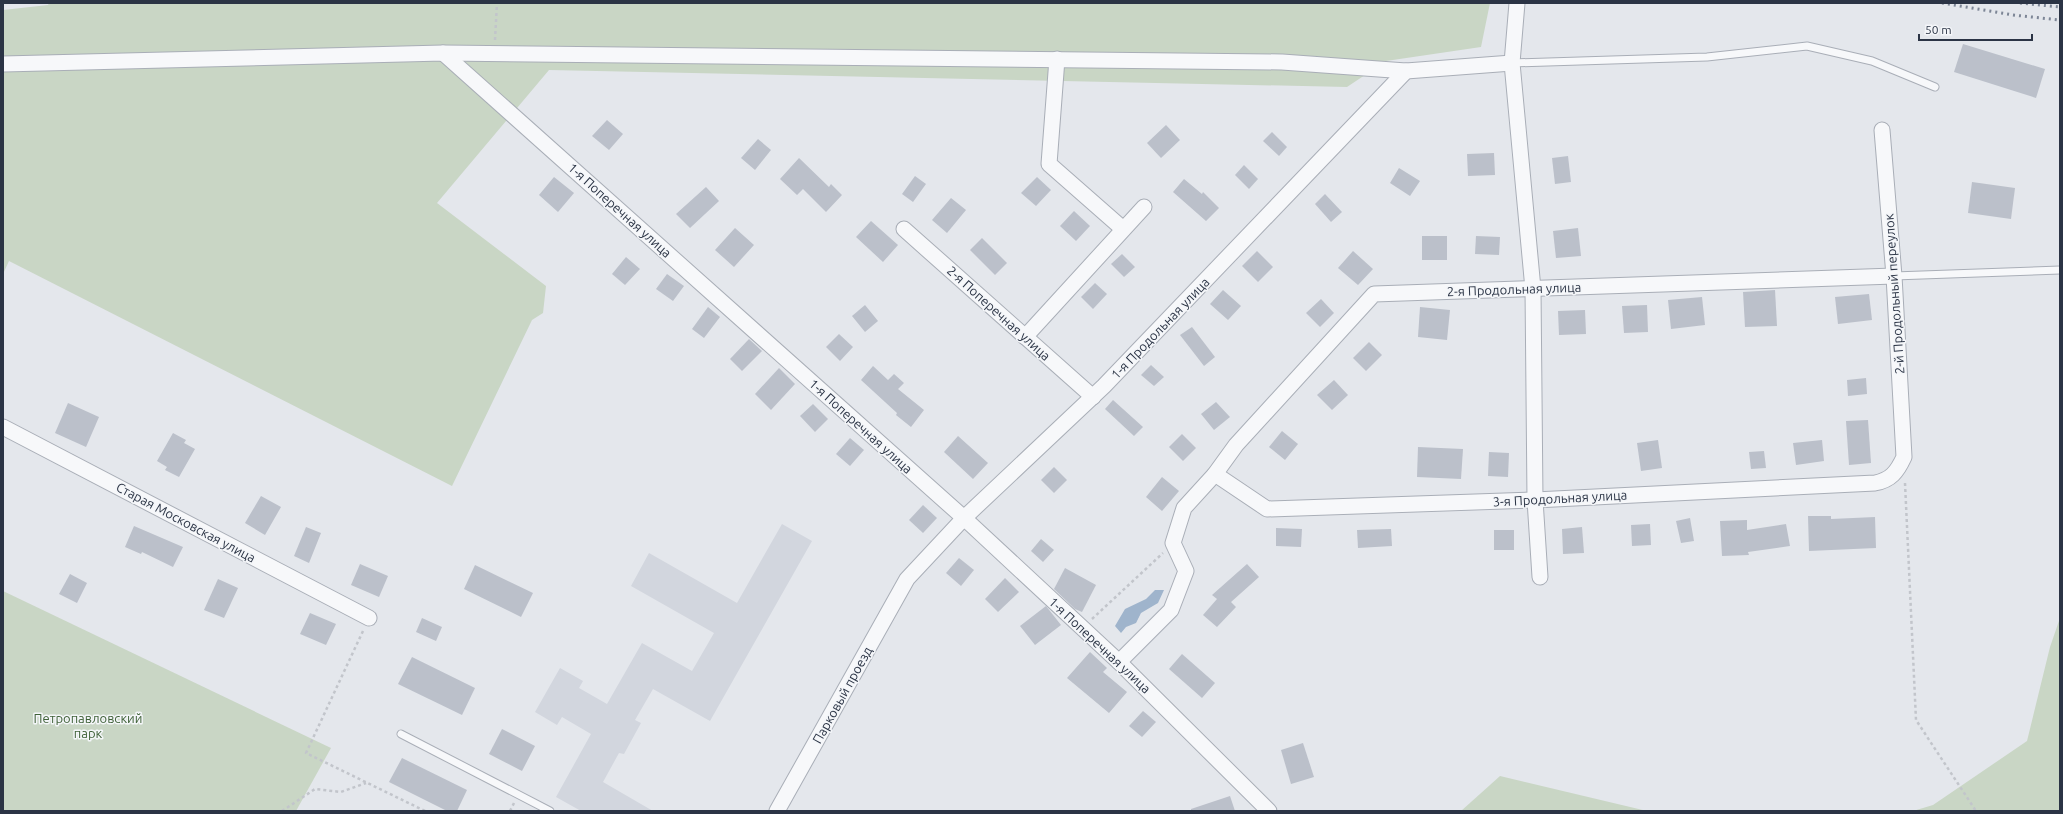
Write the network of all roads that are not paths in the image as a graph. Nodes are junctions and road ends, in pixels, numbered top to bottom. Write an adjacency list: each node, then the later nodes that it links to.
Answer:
1 (1517, 3): 4 (street)
2 (444, 52): 3 (street); 5 (street); 21 (street, 1-я Поперечная улица)
3 (1057, 59): 6 (street); 11 (street)
4 (1512, 63): 6 (street); 7 (lane); 14 (street)
5 (3, 64)
6 (1406, 71): 16 (street, 1-я Продольная улица)
7 (1935, 87)
8 (1882, 130): 13 (street, 2-й Продольный переулок)
9 (1144, 207): 11 (street)
10 (904, 229): 15 (street, 2-я Поперечная улица)
11 (1123, 229): 15 (street)
12 (2060, 270): 13 (lane)
13 (1894, 276): 14 (street, 2-я Продольная улица); 18 (street, 2-й Продольный переулок)
14 (1532, 289): 19 (street, 2-я Продольная улица); 20 (street)
15 (1025, 337): 16 (street, 2-я Поперечная улица)
16 (1093, 397): 21 (street, 1-я Продольная улица)
17 (3, 427): 24 (street, Старая Московская улица)
18 (1904, 457): 20 (street, 3-я Продольная улица)
19 (1215, 474): 20 (street, 3-я Продольная улица); 25 (street, 2-я Продольная улица)
20 (1535, 500): 22 (street)
21 (964, 518): 23 (street, 1-я Продольная улица); 25 (street, 1-я Поперечная улица)
22 (1540, 577)
23 (907, 580): 28 (street, Парковый проезд)
24 (369, 618)
25 (1119, 662): 29 (street, 1-я Поперечная улица)
26 (401, 734): 27 (lane)
27 (550, 811)
28 (777, 811)
29 (1269, 811)

